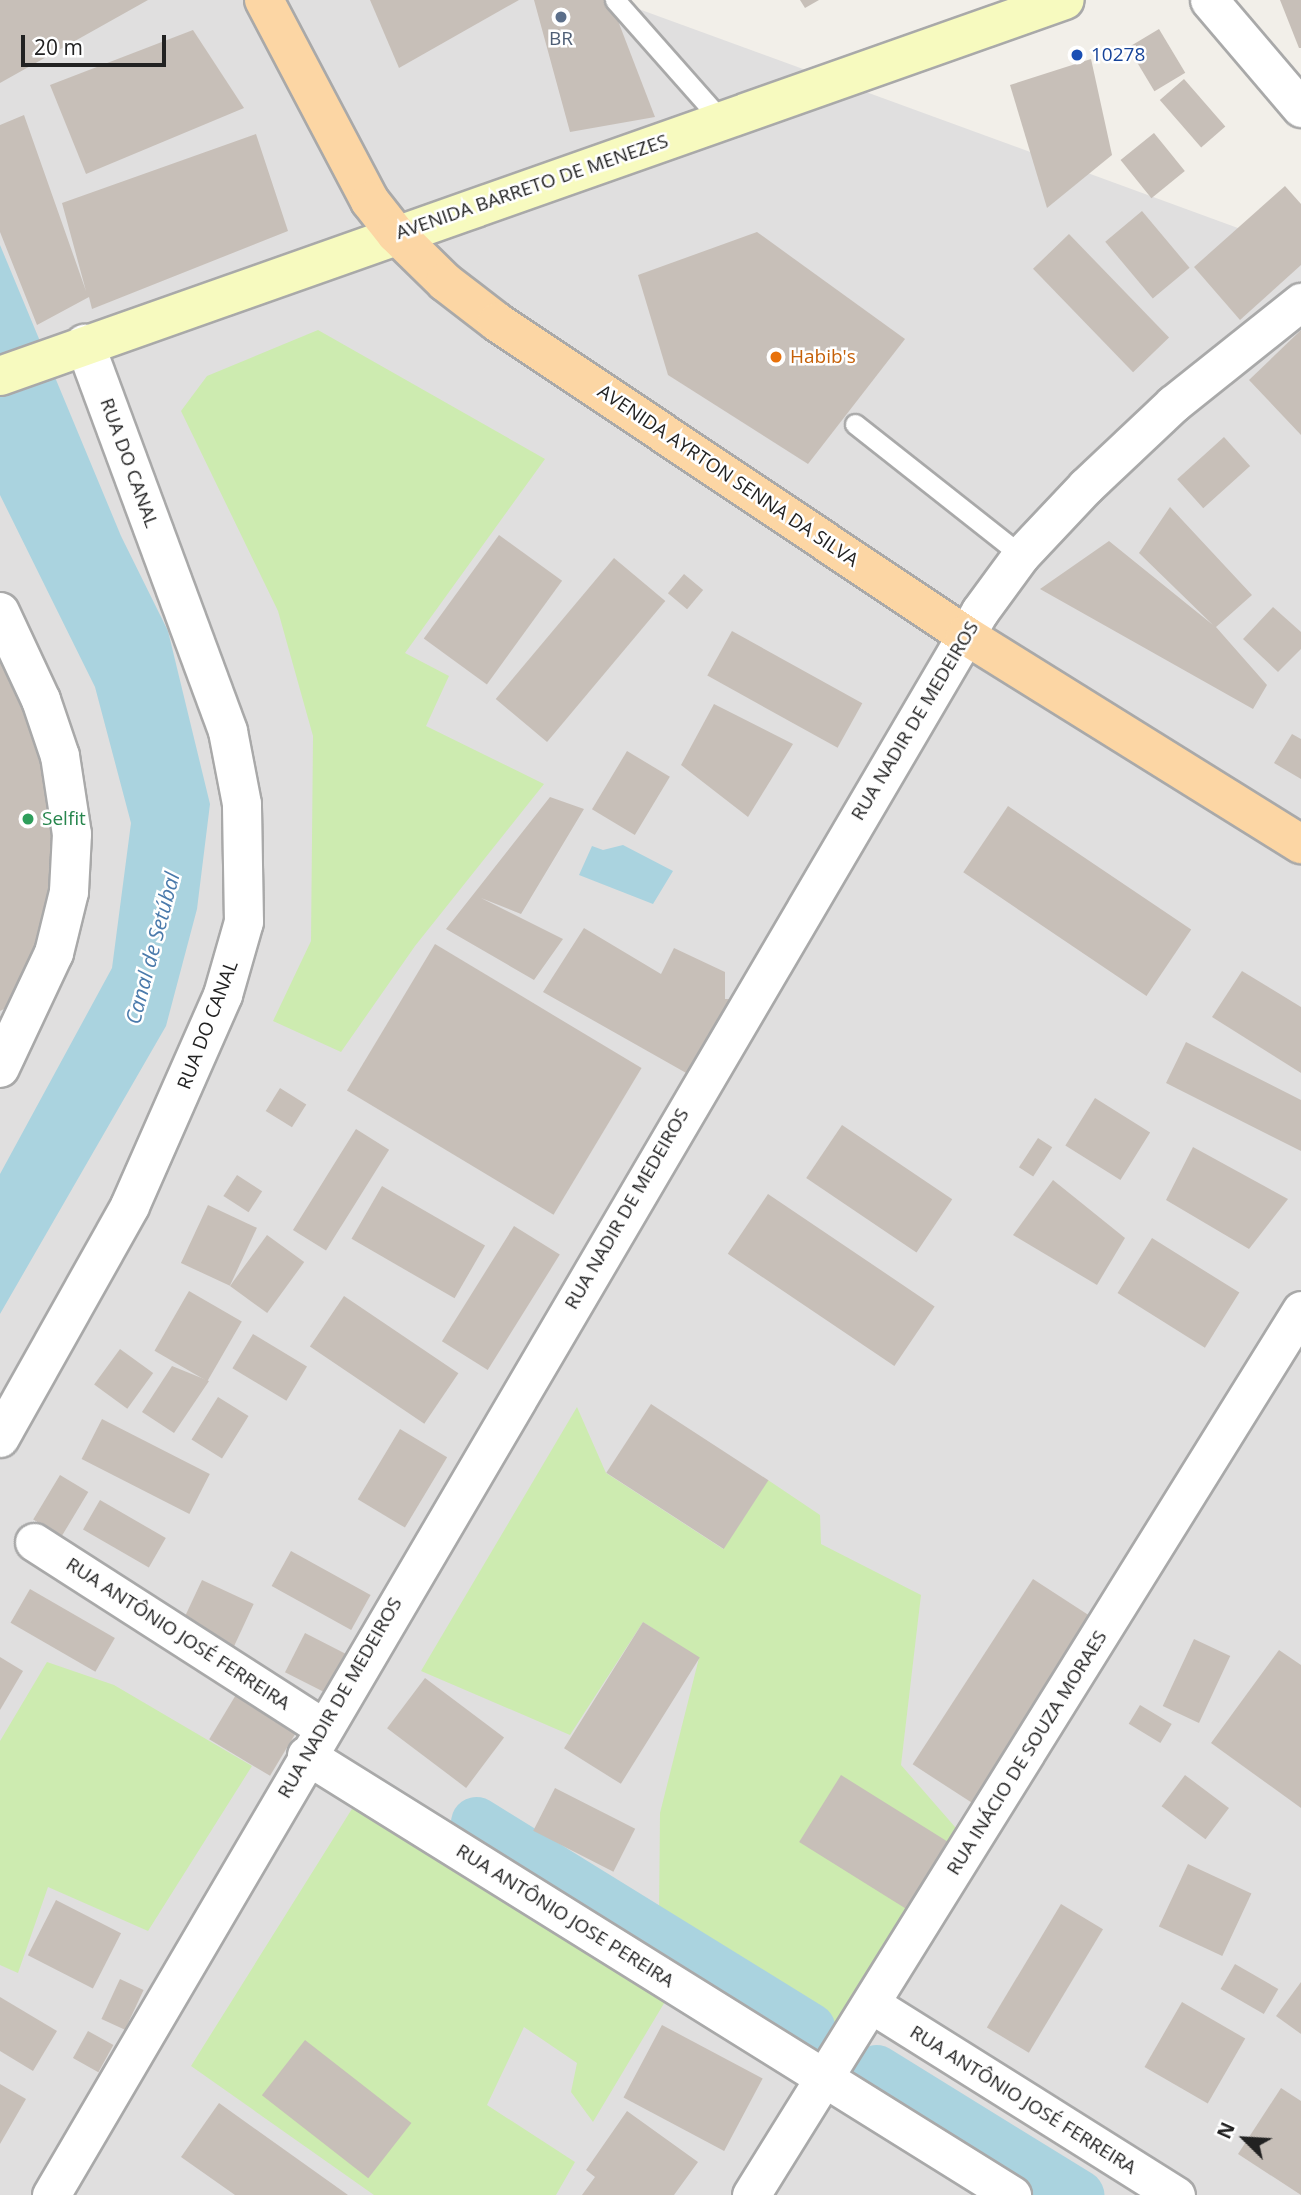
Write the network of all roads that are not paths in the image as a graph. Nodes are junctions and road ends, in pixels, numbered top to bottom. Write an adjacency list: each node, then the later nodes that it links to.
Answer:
1 (264, 0): 7 (main road, AVENIDA AYRTON SENNA DA SILVA)
2 (615, 0): 6 (lane)
3 (1065, 0): 6 (main road, AVENIDA BARRETO DE MENEZES)
4 (1209, 0): 5 (street)
5 (1301, 108)
6 (722, 121): 7 (main road, AVENIDA BARRETO DE MENEZES)
7 (396, 234): 9 (main road, AVENIDA BARRETO DE MENEZES); 14 (main road, AVENIDA AYRTON SENNA DA SILVA)
8 (1301, 302): 12 (street, RUA NADIR DE MEDEIROS)
9 (85, 344): 10 (main road, AVENIDA BARRETO DE MENEZES); 18 (street, RUA DO CANAL)
10 (0, 376)
11 (855, 424): 12 (lane)
12 (1021, 555): 14 (street, RUA NADIR DE MEDEIROS)
13 (0, 611): 16 (street)
14 (965, 635): 15 (main road, AVENIDA AYRTON SENNA DA SILVA); 20 (street, RUA NADIR DE MEDEIROS)
15 (1301, 844)
16 (0, 1068)
17 (1301, 1310): 21 (street, RUA INÁCIO DE SOUZA MORAES)
18 (0, 1438)
19 (34, 1542): 20 (street, RUA ANTÔNIO JOSÉ FERREIRA)
20 (314, 1741): 22 (street, RUA ANTÔNIO JOSE PEREIRA); 23 (street, RUA NADIR DE MEDEIROS)
21 (871, 2004): 22 (street, RUA INÁCIO DE SOUZA MORAES); 26 (street, RUA ANTÔNIO JOSÉ FERREIRA)
22 (823, 2078): 24 (street, RUA INÁCIO DE SOUZA MORAES); 25 (street)
23 (51, 2195)
24 (751, 2195)
25 (1012, 2195)
26 (1176, 2195)

